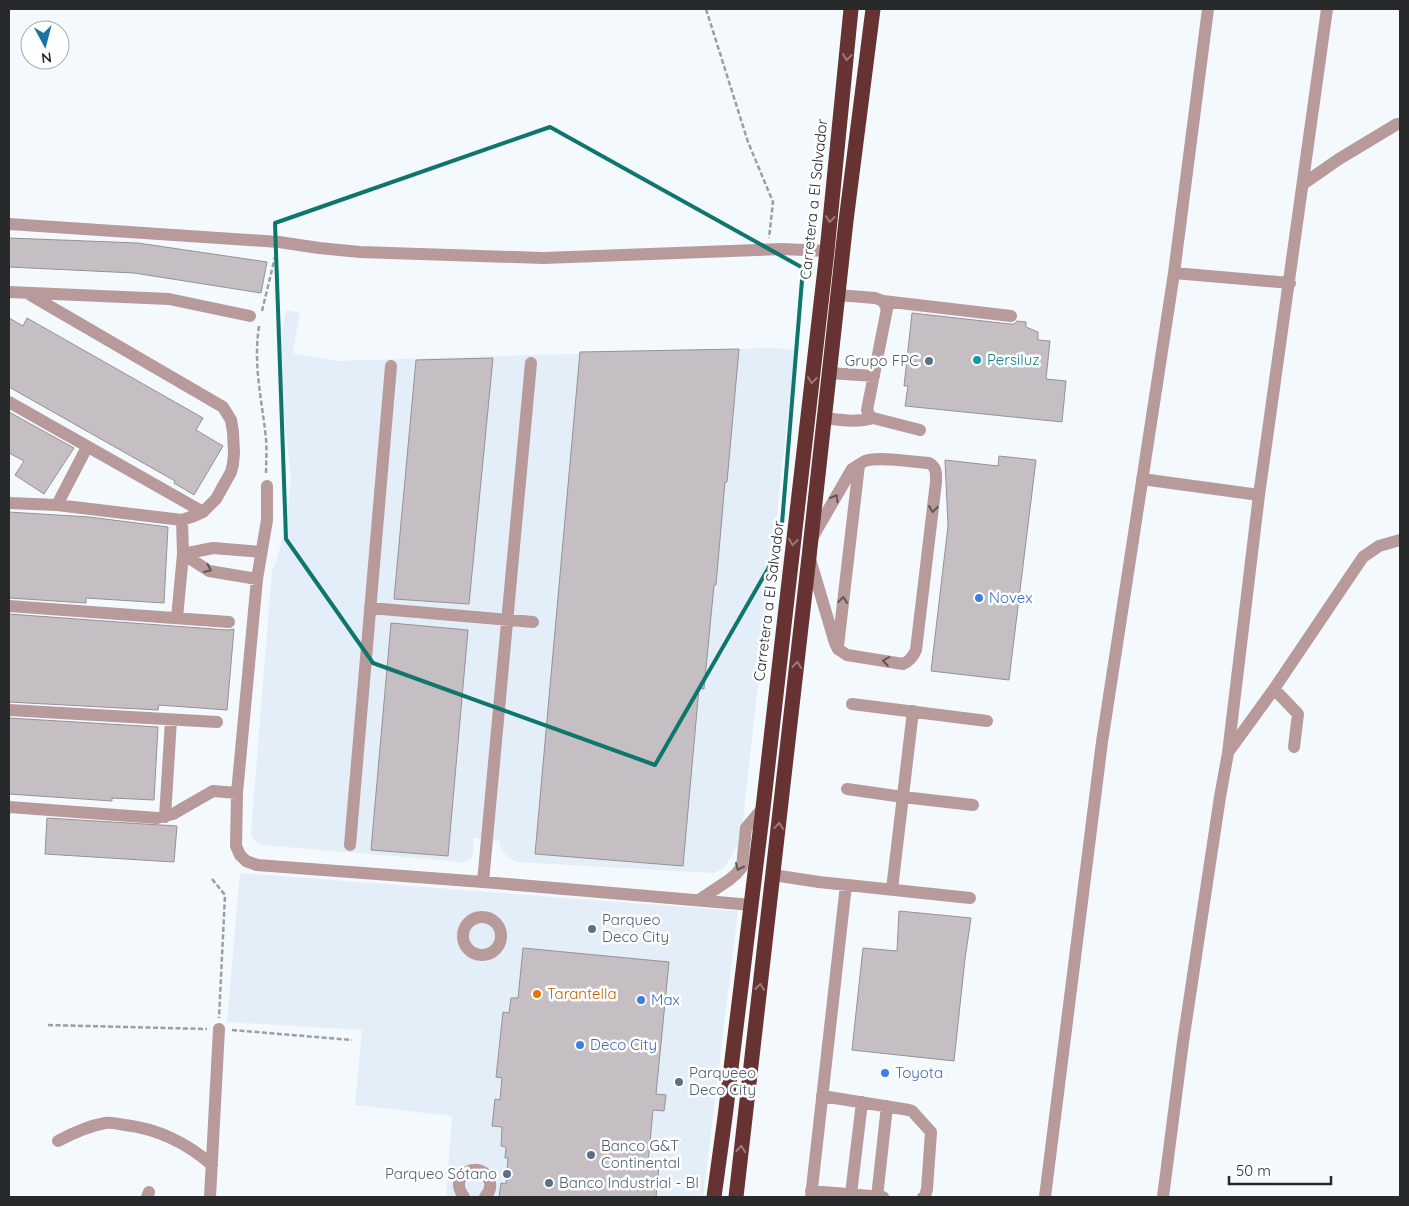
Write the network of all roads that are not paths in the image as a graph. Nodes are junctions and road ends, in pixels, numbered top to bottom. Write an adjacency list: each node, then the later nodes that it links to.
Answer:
1 (851, 9): 8 (highway, Carretera a El Salvador, one-way to 8)
2 (1208, 9): 9 (street)
3 (1327, 9): 6 (street)
4 (872, 12): 13 (highway)
5 (1400, 124): 6 (street)
6 (1303, 184): 10 (street)
7 (9, 224): 8 (street)
8 (827, 251): 61 (highway, Carretera a El Salvador, one-way to 61)
9 (1174, 273): 10 (street); 27 (street)
10 (1290, 284): 29 (street)
11 (9, 292): 12 (street)
12 (27, 293): 16 (street); 32 (street)
13 (838, 295): 14 (street); 19 (highway)
14 (883, 301): 15 (street); 20 (street)
15 (1011, 316)
16 (257, 317)
17 (531, 363): 43 (street)
18 (391, 366): 41 (street)
19 (829, 373): 20 (street); 22 (highway)
20 (874, 376): 23 (street)
21 (9, 402): 25 (street)
22 (824, 418): 23 (street); 34 (highway)
23 (874, 418): 24 (street)
24 (920, 430)
25 (87, 447): 31 (street); 32 (street)
26 (859, 465): 34 (street, one-way to 26); 46 (street, one-way to 26); 46 (street, one-way to 46)
27 (1142, 479): 29 (street); 87 (street)
28 (267, 486): 36 (street)
29 (1260, 495): 55 (street)
30 (9, 503): 31 (street)
31 (57, 505): 33 (street)
32 (203, 512): 33 (street)
33 (182, 520): 37 (street)
34 (811, 540): 38 (highway)
35 (1400, 540): 47 (street)
36 (262, 552): 37 (street); 39 (street)
37 (183, 554): 39 (street, one-way to 39); 42 (street)
38 (809, 557): 46 (street); 64 (highway, one-way to 38)
39 (257, 579): 57 (street)
40 (9, 606): 42 (street)
41 (370, 608): 43 (street); 63 (street)
42 (177, 618): 44 (street)
43 (507, 620): 45 (street); 65 (street)
44 (229, 622)
45 (533, 622)
46 (838, 648)
47 (1274, 690): 54 (street); 55 (street)
48 (852, 704): 50 (street)
49 (9, 710): 51 (street)
50 (914, 711): 52 (street); 58 (street)
51 (171, 720): 53 (street); 62 (street)
52 (987, 721)
53 (216, 722)
54 (1294, 747)
55 (1228, 752): 88 (street)
56 (846, 788): 58 (street)
57 (237, 793): 62 (street); 65 (street)
58 (903, 797): 59 (street); 67 (street)
59 (973, 805)
60 (9, 807): 62 (street)
61 (763, 808): 69 (street, one-way to 69); 70 (highway, Carretera a El Salvador)
62 (165, 817)
63 (350, 845)
64 (773, 875): 66 (street); 83 (highway, one-way to 64)
65 (483, 882): 69 (street)
66 (846, 884): 67 (street); 72 (street)
67 (892, 889): 68 (street)
68 (970, 898)
69 (699, 900): 70 (street)
70 (752, 905): 82 (highway, Carretera a El Salvador)
71 (219, 1029): 76 (street)
72 (822, 1096): 73 (street); 77 (street)
73 (862, 1102): 74 (street); 78 (street)
74 (887, 1106): 84 (street); 86 (street)
75 (58, 1141): 76 (street)
76 (212, 1165): 79 (street)
77 (811, 1194): 78 (street)
78 (851, 1194): 84 (street)
79 (210, 1197)
80 (464, 1197): 81 (street)
81 (485, 1197)
82 (714, 1197)
83 (736, 1197)
84 (877, 1197): 85 (street)
85 (883, 1197)
86 (922, 1197)
87 (1045, 1197)
88 (1163, 1197)

